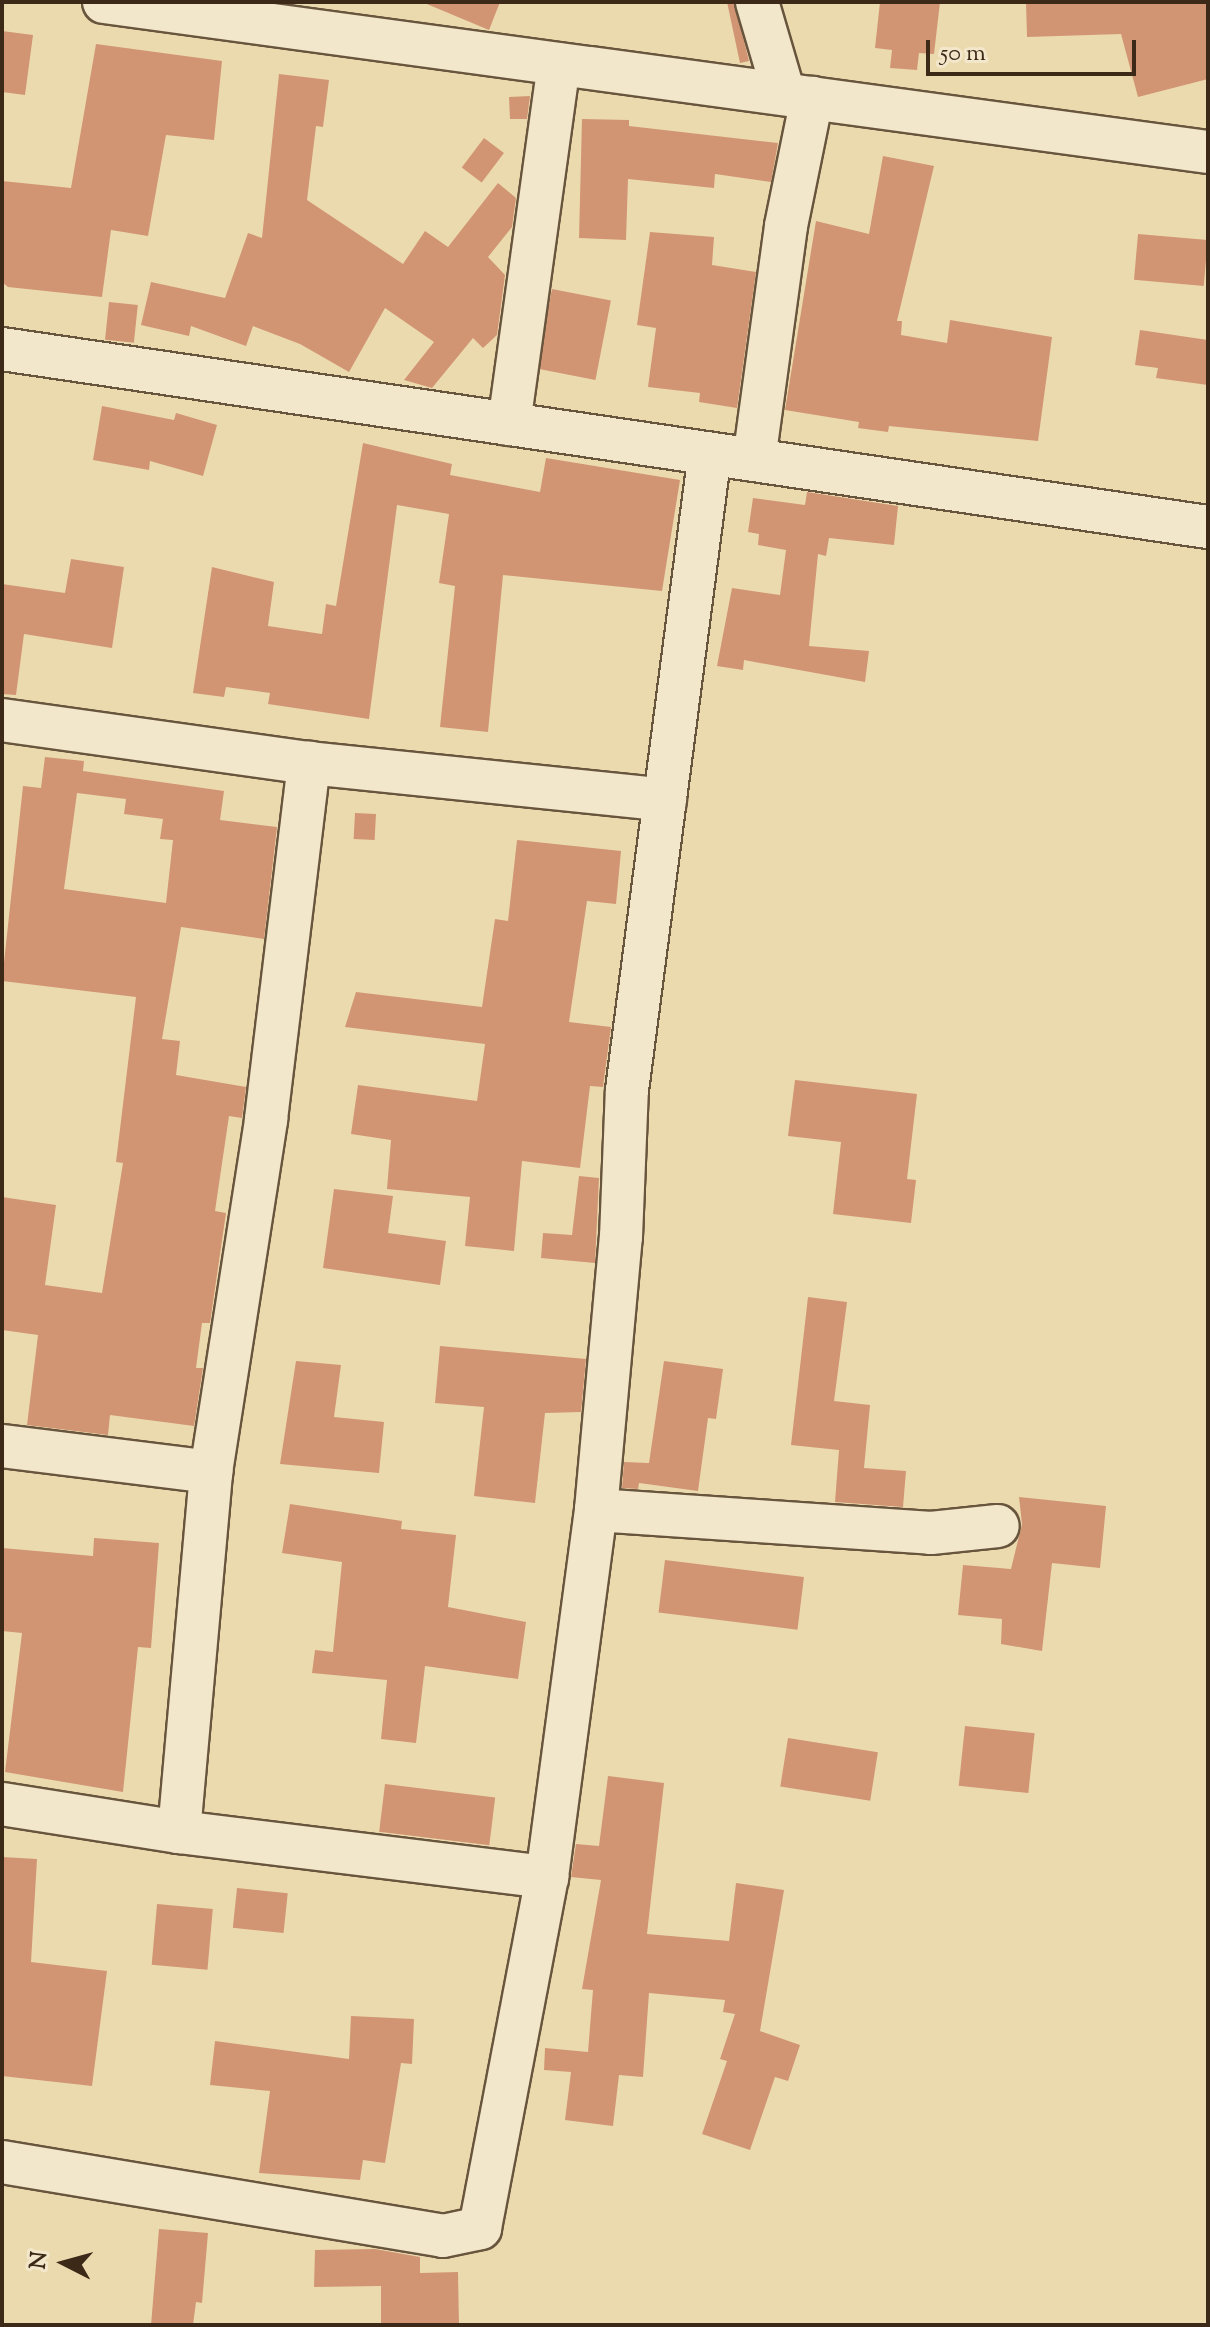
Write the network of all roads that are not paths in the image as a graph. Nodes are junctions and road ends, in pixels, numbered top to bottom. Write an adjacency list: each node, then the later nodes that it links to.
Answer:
1 (757, 2): 4 (street)
2 (132, 4): 3 (street)
3 (559, 64): 4 (street); 7 (street)
4 (798, 96): 5 (street); 9 (street)
5 (1208, 152)
6 (2, 349): 7 (street)
7 (509, 424): 8 (street)
8 (710, 453): 9 (street); 13 (street)
9 (754, 460): 10 (street)
10 (1208, 527)
11 (2, 720): 12 (street)
12 (309, 763): 13 (street); 15 (street)
13 (665, 800): 16 (street)
14 (2, 1446): 15 (street)
15 (211, 1472): 19 (street)
16 (596, 1510): 17 (street); 20 (street)
17 (998, 1526)
18 (2, 1804): 19 (street)
19 (179, 1832): 20 (street)
20 (547, 1877): 21 (street)
21 (2, 2162)

